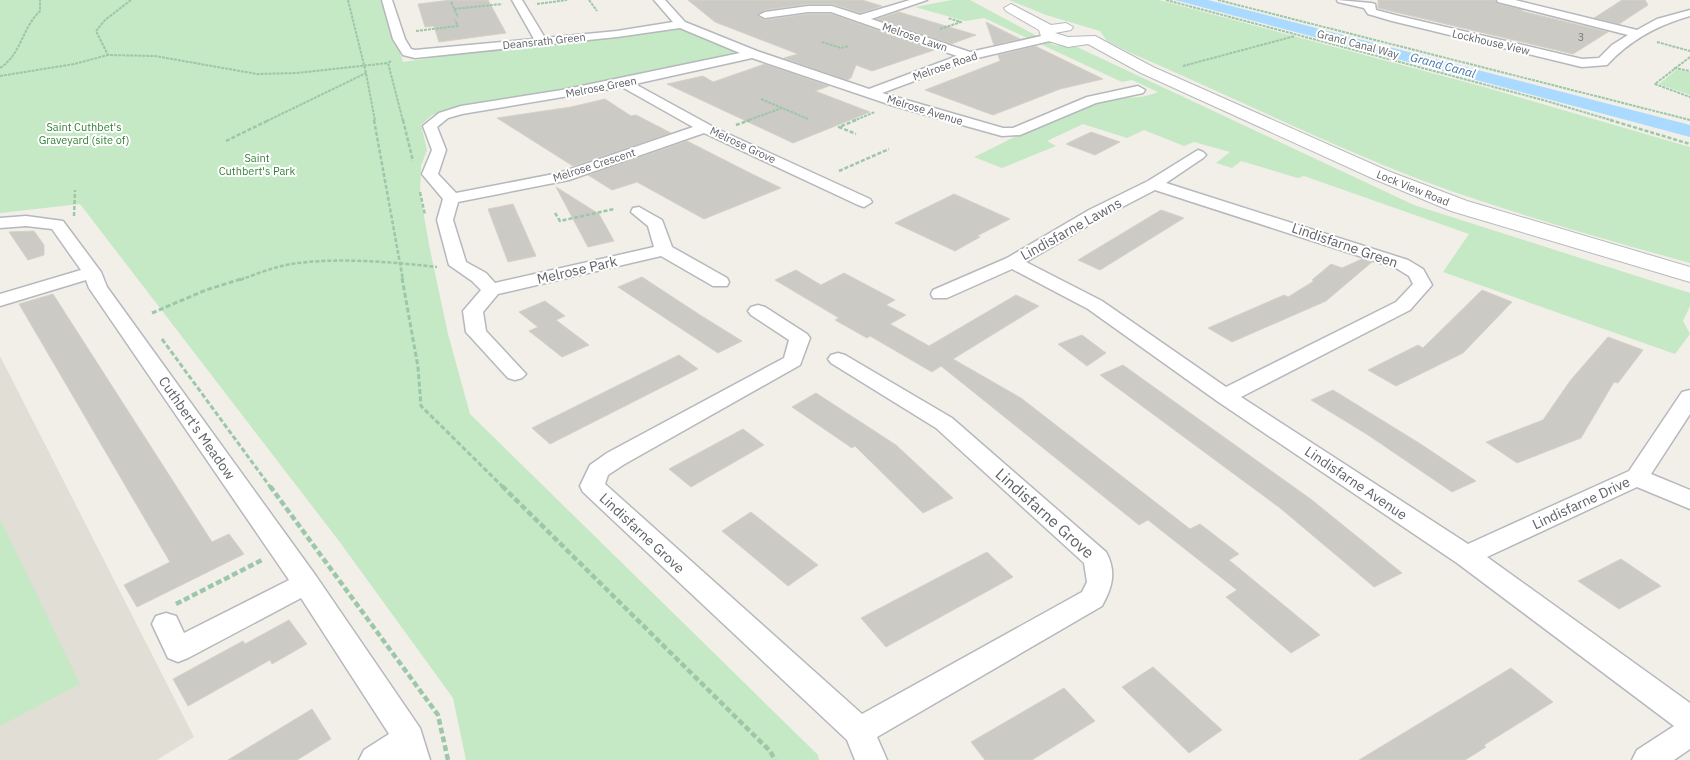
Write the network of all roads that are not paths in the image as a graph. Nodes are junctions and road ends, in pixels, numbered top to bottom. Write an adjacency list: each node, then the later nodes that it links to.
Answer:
1 (387, 0): 16 (street, Deansrath Green)
2 (659, 0): 13 (street)
3 (922, 0): 11 (street, Melrose Lawn)
4 (994, 0): 14 (street, Lock View Road)
5 (1342, 0): 15 (street, Lockhouse View)
6 (1502, 0): 10 (street)
7 (512, 2): 16 (street)
8 (1569, 7): 10 (street)
9 (765, 15): 11 (street, Melrose Lawn)
10 (1558, 15): 15 (street)
11 (860, 18): 18 (street, Melrose Lawn)
12 (1688, 19): 15 (street)
13 (681, 24): 16 (street, Deansrath Green); 17 (street, Melrose Avenue)
14 (1054, 31): 18 (street, Melrose Road); 32 (street, Lock View Road)
15 (1636, 35)
16 (541, 41)
17 (753, 54): 19 (street, Melrose Green); 21 (street, Melrose Avenue)
18 (968, 56): 21 (street, Melrose Road)
19 (625, 83): 22 (street, Melrose Grove); 25 (street, Melrose Green)
20 (1138, 90): 21 (street, Melrose Avenue)
21 (870, 93)
22 (705, 128): 25 (street, Melrose Crescent); 26 (street, Melrose Grove)
23 (1198, 155): 24 (street, Lindisfarne Lawns)
24 (1154, 184): 30 (street, Lindisfarne Lawns); 41 (street, Lindisfarne Green)
25 (451, 199): 35 (street)
26 (864, 202)
27 (639, 212): 29 (street)
28 (0, 223): 31 (street, Cuthbert's Meadow)
29 (664, 250): 33 (street); 35 (street, Melrose Park)
30 (1013, 262): 36 (street, Lindisfarne Lawns); 41 (street, Lindisfarne Avenue)
31 (87, 266): 34 (street); 37 (street); 46 (street, Cuthbert's Meadow)
32 (1690, 275)
33 (720, 282)
34 (0, 286)
35 (491, 290): 40 (street)
36 (940, 294)
37 (0, 300)
38 (758, 310): 49 (street, Lindisfarne Grove)
39 (838, 359): 49 (street, Lindisfarne Grove)
40 (514, 374)
41 (1225, 396): 45 (street, Lindisfarne Avenue)
42 (1690, 397): 43 (street, Lindisfarne Drive)
43 (1637, 477): 44 (street); 45 (street, Lindisfarne Drive)
44 (1690, 500)
45 (1466, 556): 48 (street, Lindisfarne Avenue)
46 (306, 583): 47 (street); 51 (street, Cuthbert's Meadow)
47 (166, 616)
48 (1690, 720)
49 (859, 731): 53 (street, Lindisfarne Grove)
50 (1690, 732): 54 (street)
51 (411, 749): 52 (street)
52 (375, 760)
53 (871, 760)
54 (1648, 760)

